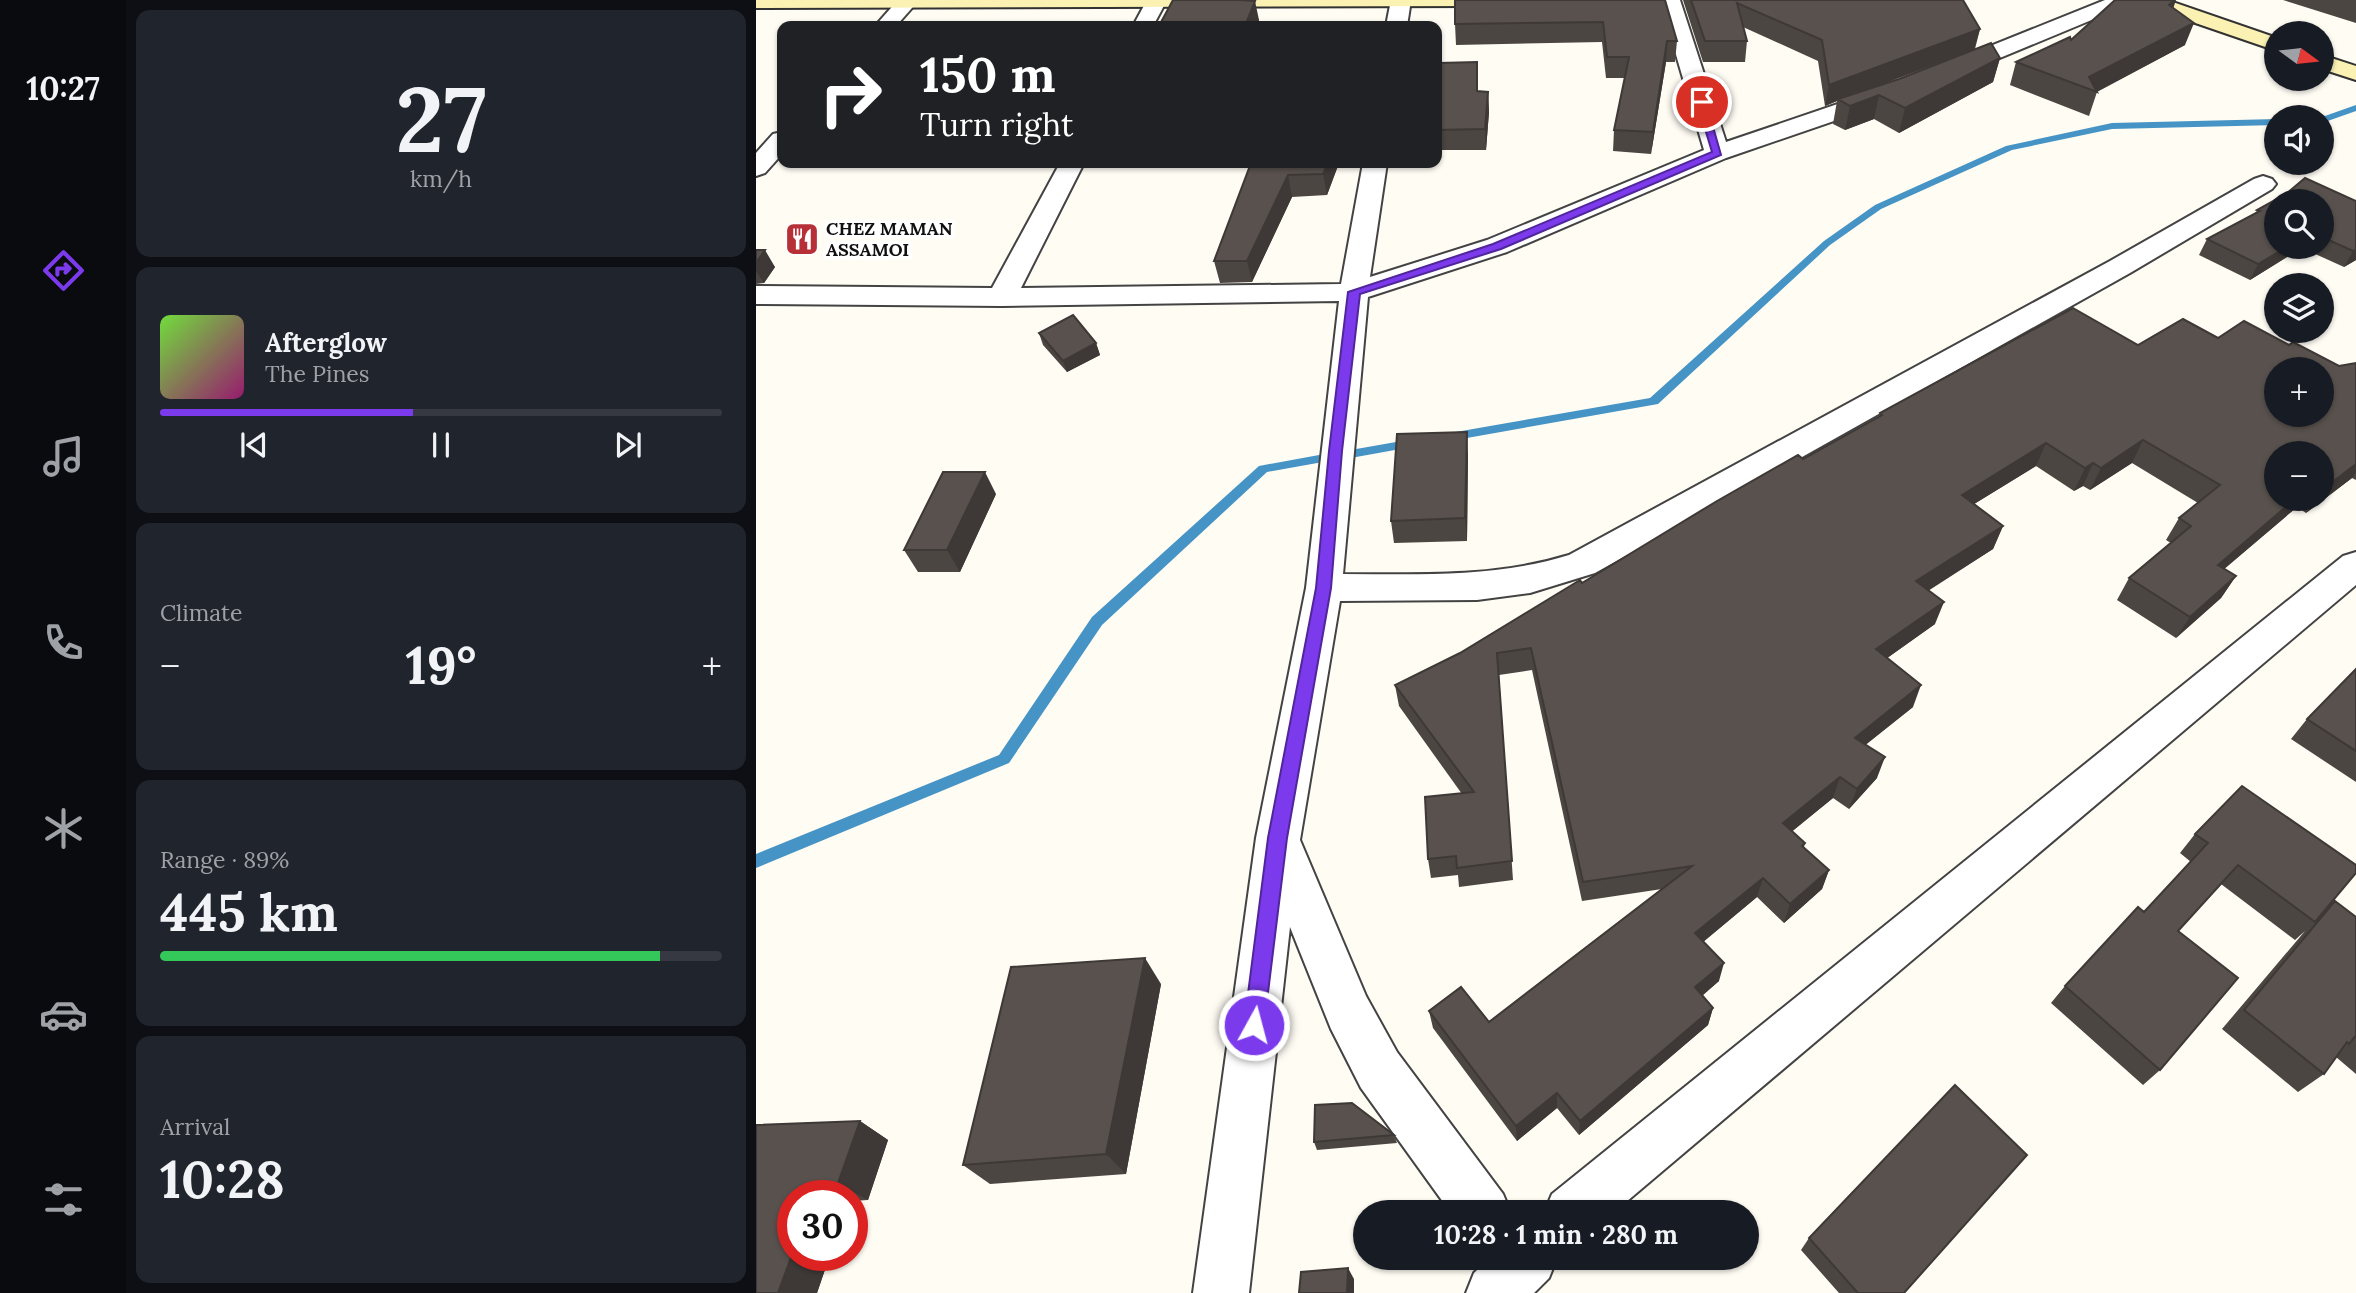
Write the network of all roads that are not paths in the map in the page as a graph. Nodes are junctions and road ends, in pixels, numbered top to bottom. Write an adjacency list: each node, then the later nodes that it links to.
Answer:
1 (1401, 0): 2 (street); 6 (street); 11 (street)
2 (1484, 0)
3 (1670, 0): 16 (street)
4 (2123, 0): 16 (street)
5 (2147, 0): 12 (street)
6 (1156, 1): 8 (street); 10 (street)
7 (756, 2): 8 (street)
8 (908, 2): 9 (street)
9 (891, 21)
10 (1146, 21)
11 (1398, 21)
12 (2264, 41)
13 (2334, 66): 14 (street)
14 (2356, 74)
15 (777, 145): 17 (street)
16 (1717, 153): 21 (street)
17 (756, 168)
18 (1069, 168): 23 (street)
19 (1374, 168): 21 (street)
20 (2263, 184): 25 (street)
21 (1354, 292): 23 (street); 25 (street)
22 (756, 295): 23 (street)
23 (1002, 297)
24 (2356, 565): 28 (street)
25 (1324, 588): 26 (street)
26 (1278, 838): 27 (street); 29 (street)
27 (1474, 1200)
28 (1587, 1200)
29 (1220, 1293)

